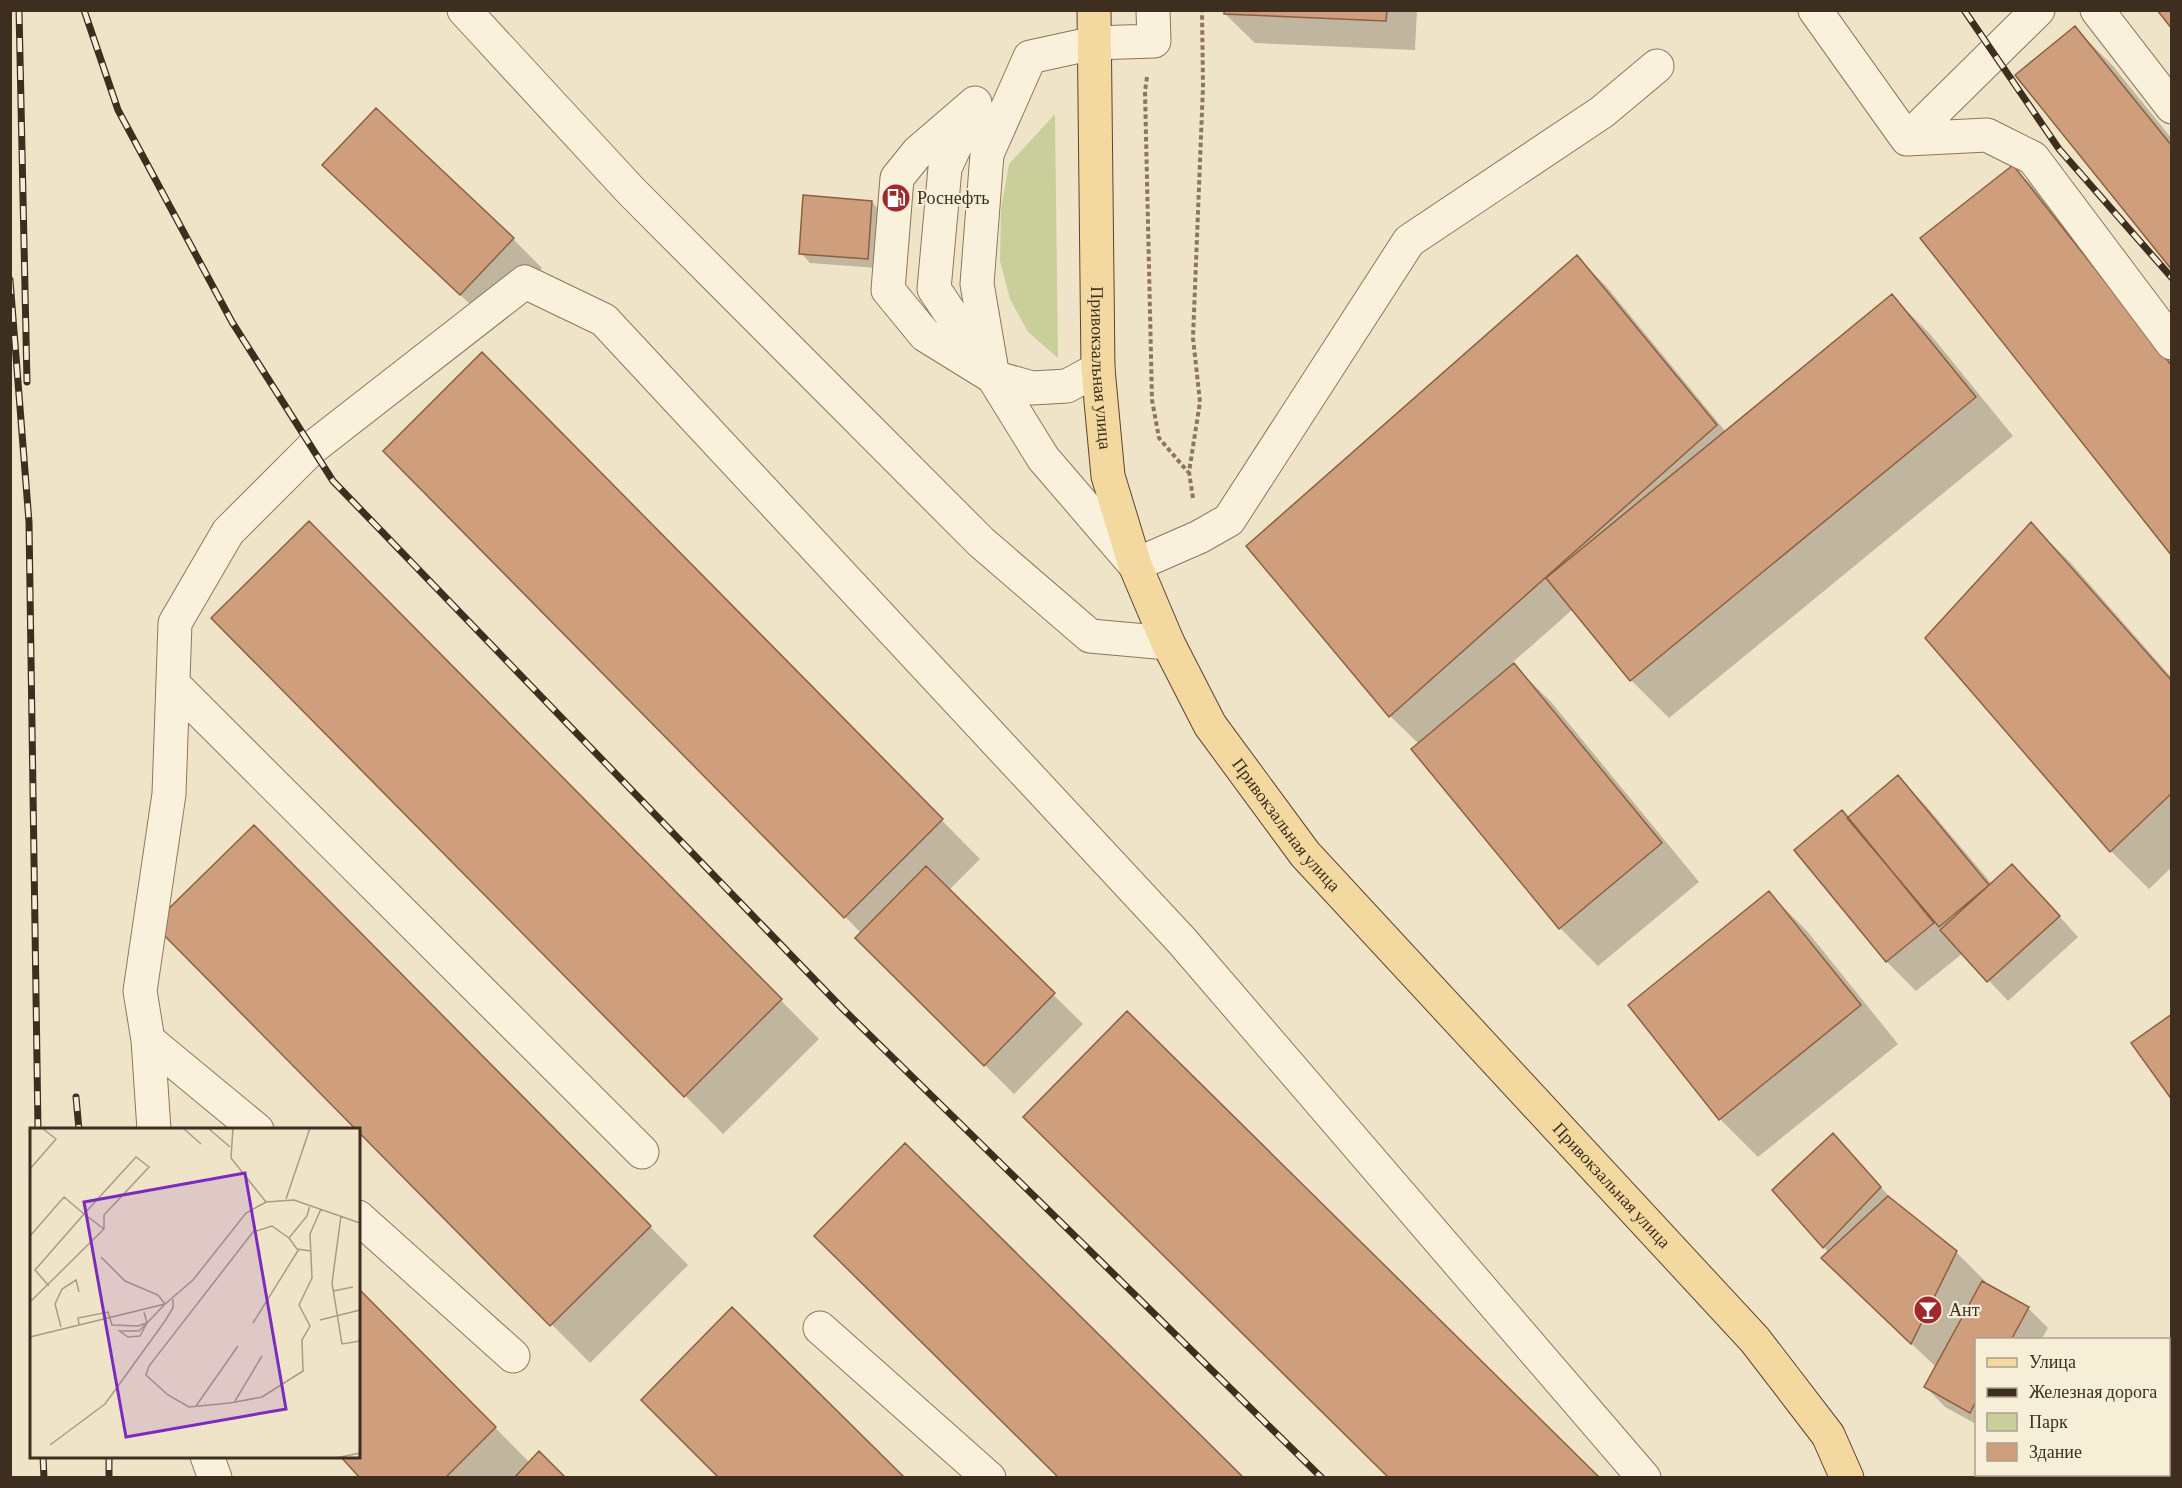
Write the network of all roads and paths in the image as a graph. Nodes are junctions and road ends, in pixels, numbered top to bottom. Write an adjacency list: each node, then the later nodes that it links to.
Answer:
1 (464, 10): 22 (lane)
2 (1094, 10): 8 (main road, Привокзальная улица)
3 (1202, 10): 19 (path)
4 (1815, 10): 13 (lane)
5 (2038, 10): 13 (lane)
6 (2097, 10): 12 (lane)
7 (1153, 26): 8 (lane); 19 (path)
8 (1094, 44): 9 (lane); 17 (main road, Привокзальная улица)
9 (1029, 57): 11 (lane); 18 (lane)
10 (1657, 66): 20 (lane)
11 (975, 103): 14 (lane); 15 (lane)
12 (2172, 107)
13 (1907, 139): 16 (lane)
14 (939, 220): 15 (lane); 18 (lane)
15 (892, 234): 18 (lane)
16 (2172, 343)
17 (1098, 369): 18 (lane); 21 (main road, Привокзальная улица)
18 (993, 377): 21 (lane)
19 (1188, 472): 20 (path)
20 (1199, 537): 21 (lane)
21 (1135, 565): 22 (main road, Привокзальная улица)
22 (1168, 643): 35 (main road, Привокзальная улица)
23 (173, 684): 24 (lane); 27 (lane); 34 (lane)
24 (148, 1040): 25 (lane); 26 (lane)
25 (154, 1128)
26 (255, 1128)
27 (642, 1152)
28 (360, 1219): 30 (lane)
29 (820, 1328): 33 (lane)
30 (513, 1356)
31 (208, 1458): 32 (lane)
32 (215, 1478)
33 (989, 1478)
34 (1644, 1478)
35 (1847, 1478)

